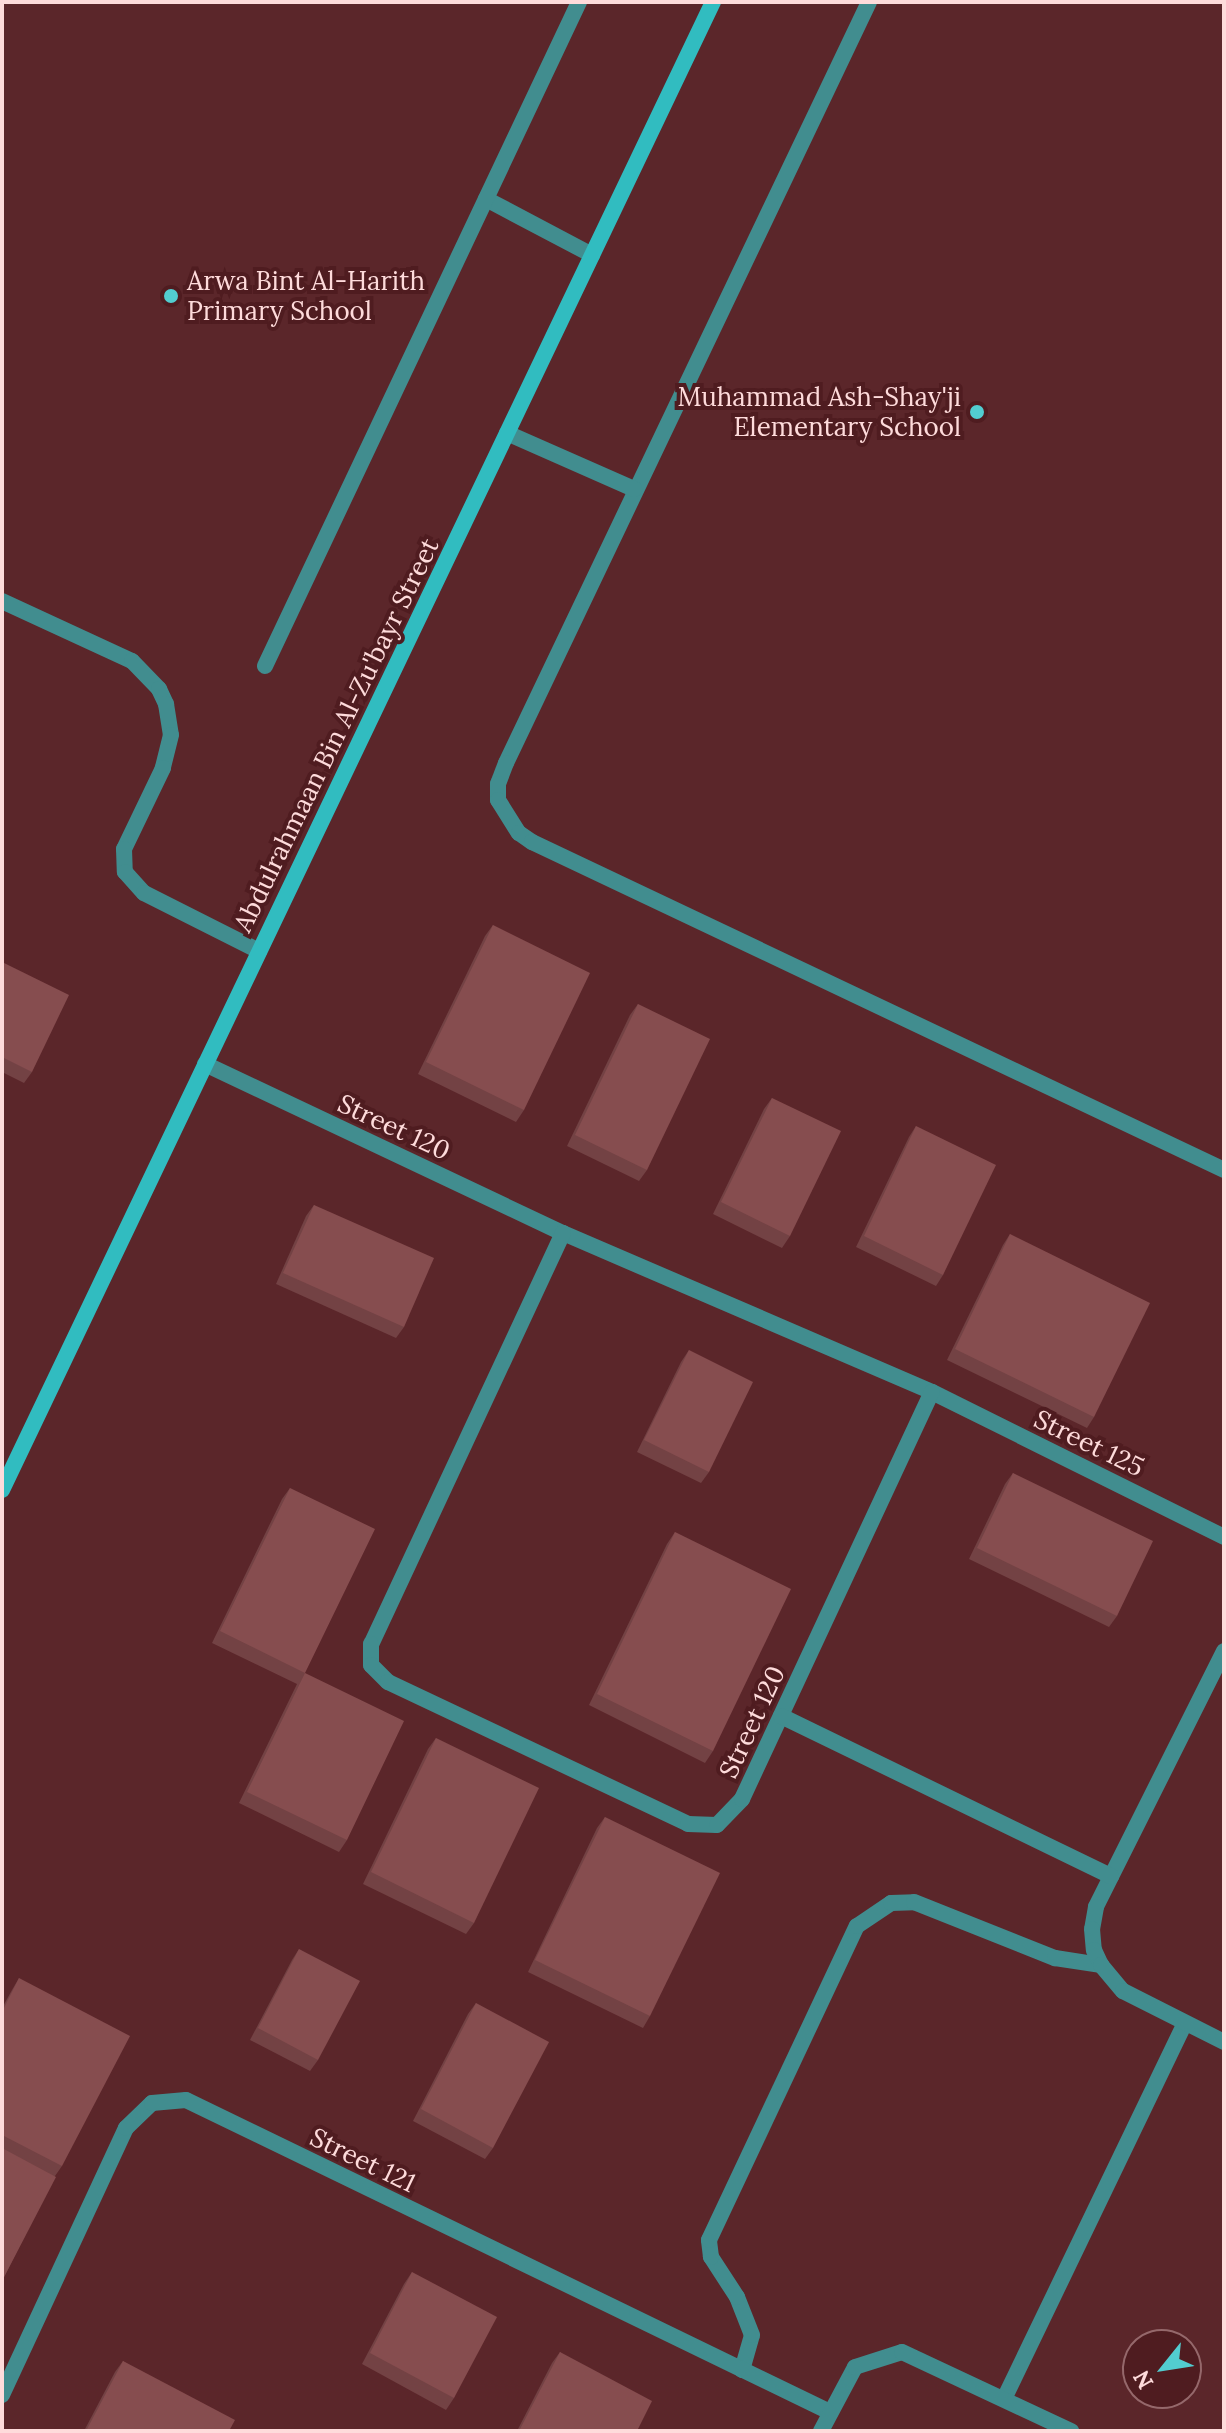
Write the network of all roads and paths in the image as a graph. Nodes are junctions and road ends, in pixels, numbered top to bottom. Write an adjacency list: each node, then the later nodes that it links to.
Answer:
1 (579, 2): 4 (street)
2 (713, 2): 5 (street, Abdulrahmaan Bin Al-Zu'bayr Street)
3 (869, 2): 7 (street)
4 (486, 199): 5 (street); 9 (street)
5 (592, 255): 6 (street, Abdulrahmaan Bin Al-Zu'bayr Street)
6 (507, 433): 7 (street); 10 (street, Abdulrahmaan Bin Al-Zu'bayr Street)
7 (634, 489): 12 (street)
8 (2, 601): 10 (street)
9 (265, 666)
10 (259, 951): 11 (street, Abdulrahmaan Bin Al-Zu'bayr Street)
11 (205, 1064): 13 (street, Street 120); 15 (street, Abdulrahmaan Bin Al-Zu'bayr Street)
12 (1224, 1170)
13 (563, 1233): 14 (street, Street 120); 18 (street, Street 120)
14 (932, 1392): 16 (street, Street 125); 18 (street, Street 120)
15 (2, 1490)
16 (1224, 1537)
17 (1224, 1651): 19 (street)
18 (781, 1716): 19 (street)
19 (1111, 1876): 20 (street)
20 (1101, 1965): 21 (street); 23 (street)
21 (1185, 2023): 22 (street); 25 (street)
22 (1224, 2042)
23 (742, 2370): 24 (street, Street 121); 26 (street, Street 121)
24 (2, 2395)
25 (1004, 2399): 26 (street); 28 (street)
26 (830, 2412): 27 (street)
27 (821, 2431)
28 (1071, 2431)

